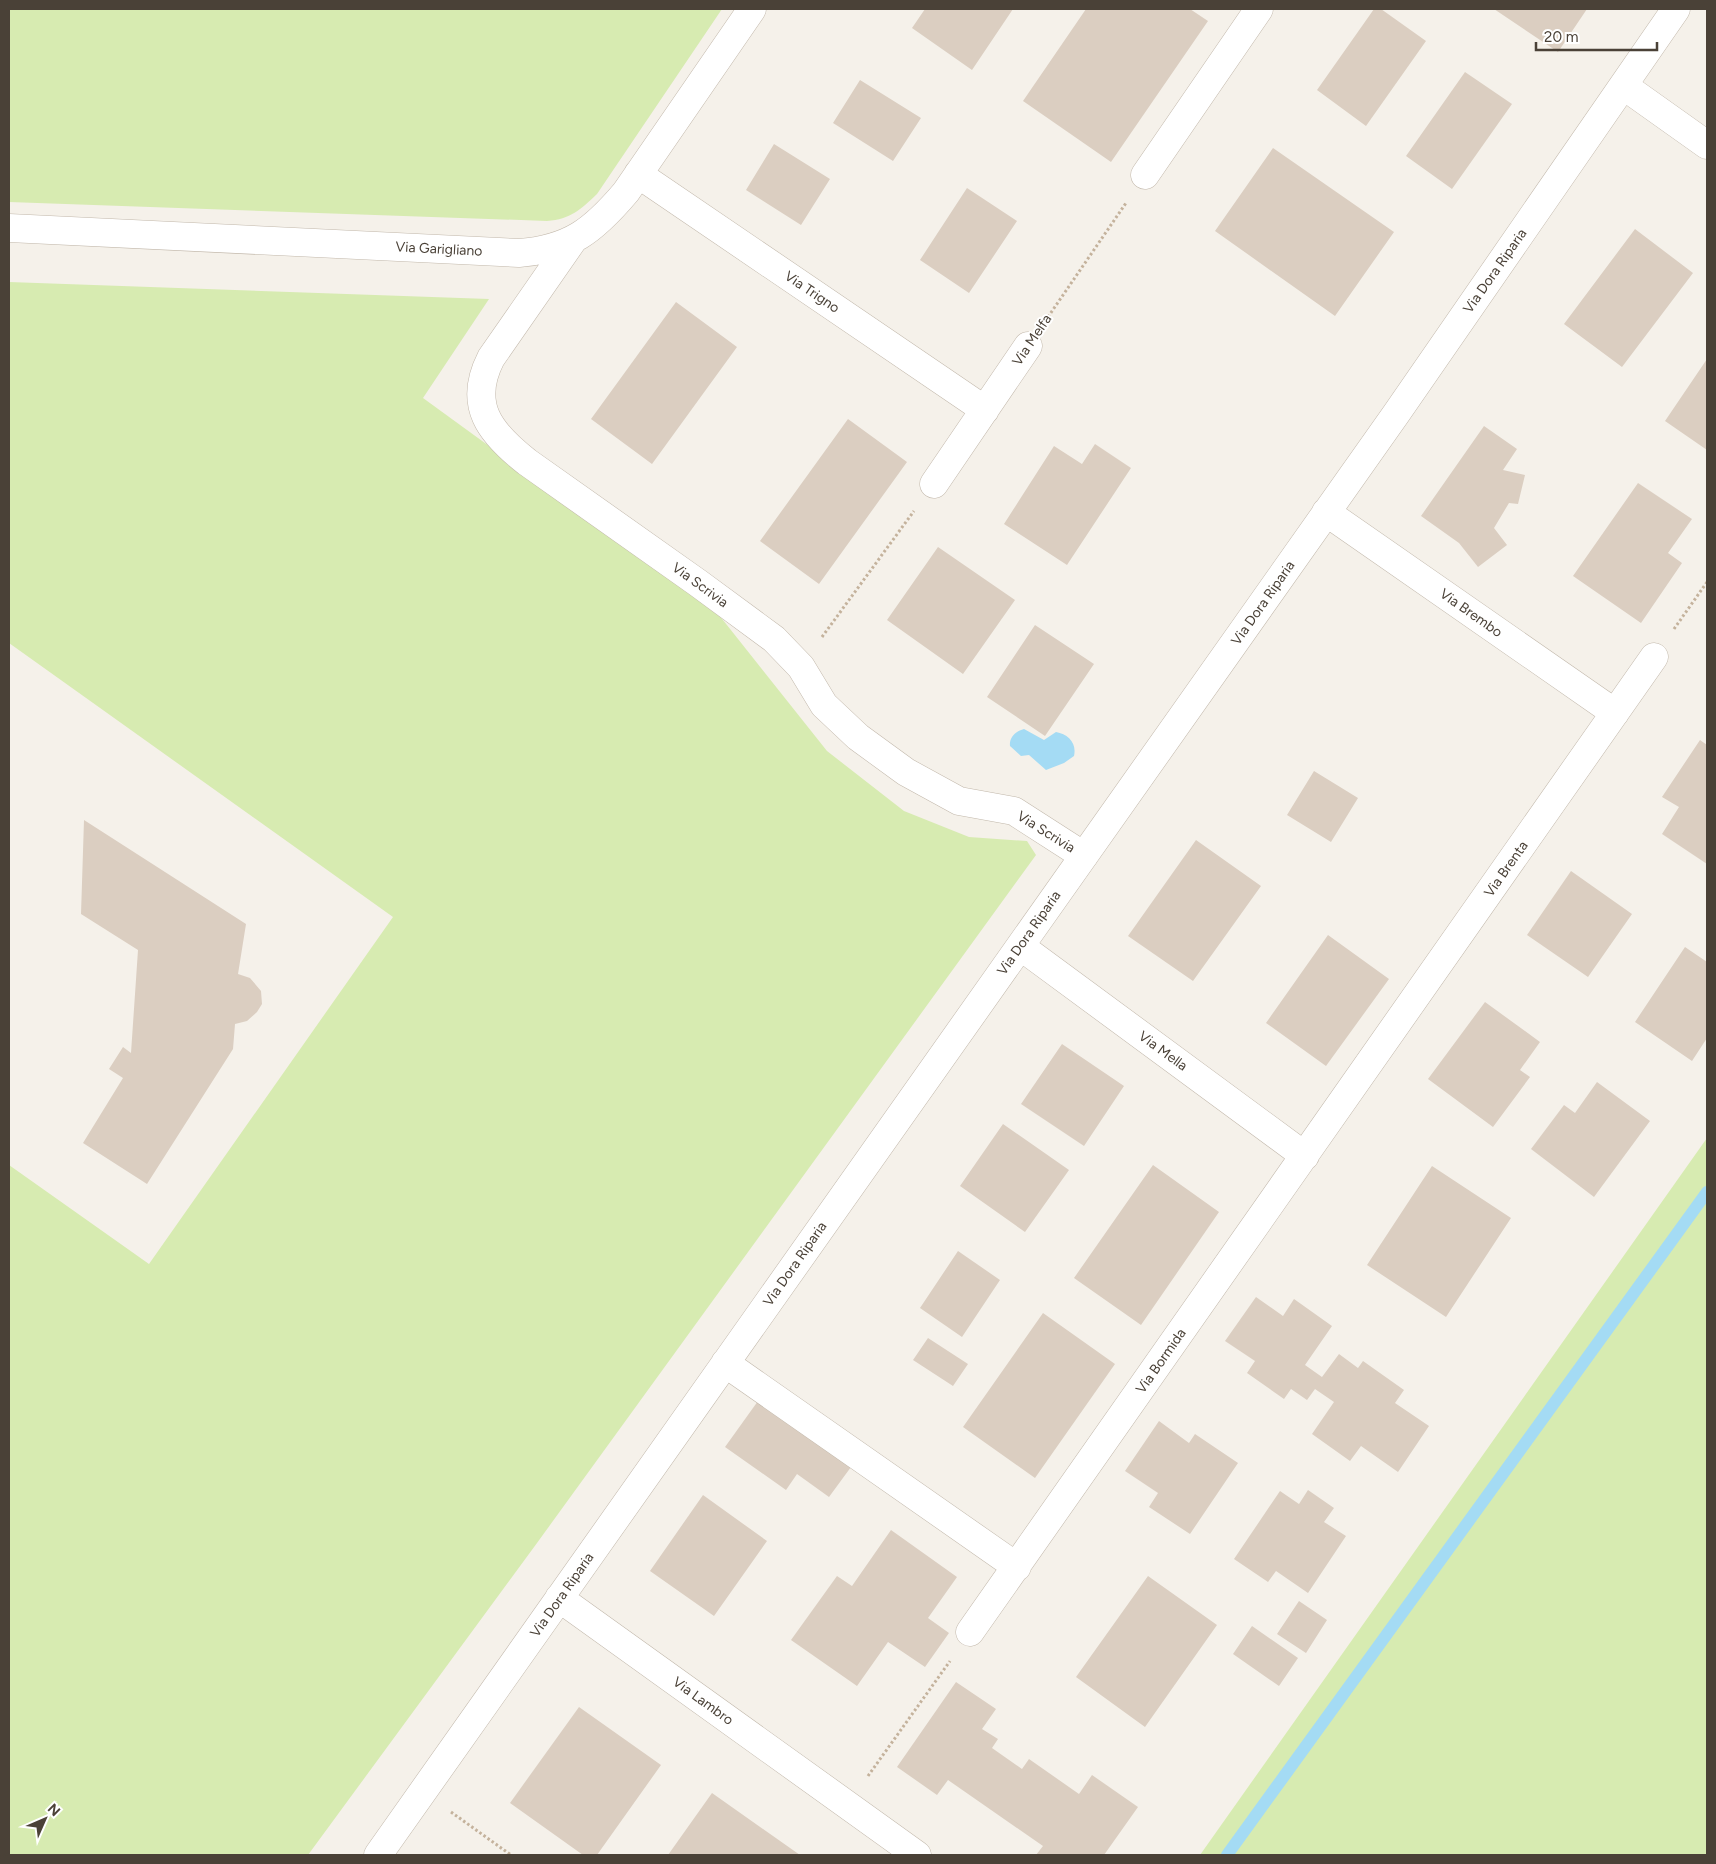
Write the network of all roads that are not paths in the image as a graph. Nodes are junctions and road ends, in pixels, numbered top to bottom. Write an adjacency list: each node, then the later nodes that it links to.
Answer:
1 (752, 9): 6 (street, Via Garigliano)
2 (1259, 9): 7 (street)
3 (1676, 9): 4 (street, Via Dora Riparia)
4 (1624, 86): 5 (street); 13 (street, Via Dora Riparia)
5 (1707, 145)
6 (638, 174): 9 (street, Via Garigliano); 11 (street, Via Trigno)
7 (1145, 175)
8 (9, 228): 9 (street, Via Garigliano)
9 (573, 240): 16 (street, Via Scrivia)
10 (1028, 346): 11 (street, Via Melfa)
11 (985, 410): 12 (street, Via Melfa)
12 (934, 484)
13 (1326, 512): 15 (street, Via Brembo); 16 (street, Via Dora Riparia)
14 (1654, 657): 15 (street, Via Brenta)
15 (1615, 713): 18 (street, Via Brenta)
16 (1084, 856): 17 (street, Via Dora Riparia)
17 (1020, 946): 18 (street, Via Mella); 19 (street, Via Dora Riparia)
18 (1306, 1156): 20 (street, Via Bormida)
19 (725, 1363): 20 (street); 21 (street, Via Dora Riparia)
20 (1017, 1567): 22 (street, Via Bormida)
21 (559, 1598): 23 (street, Via Dora Riparia); 24 (street, Via Lambro)
22 (970, 1632)
23 (378, 1855)
24 (916, 1855)

